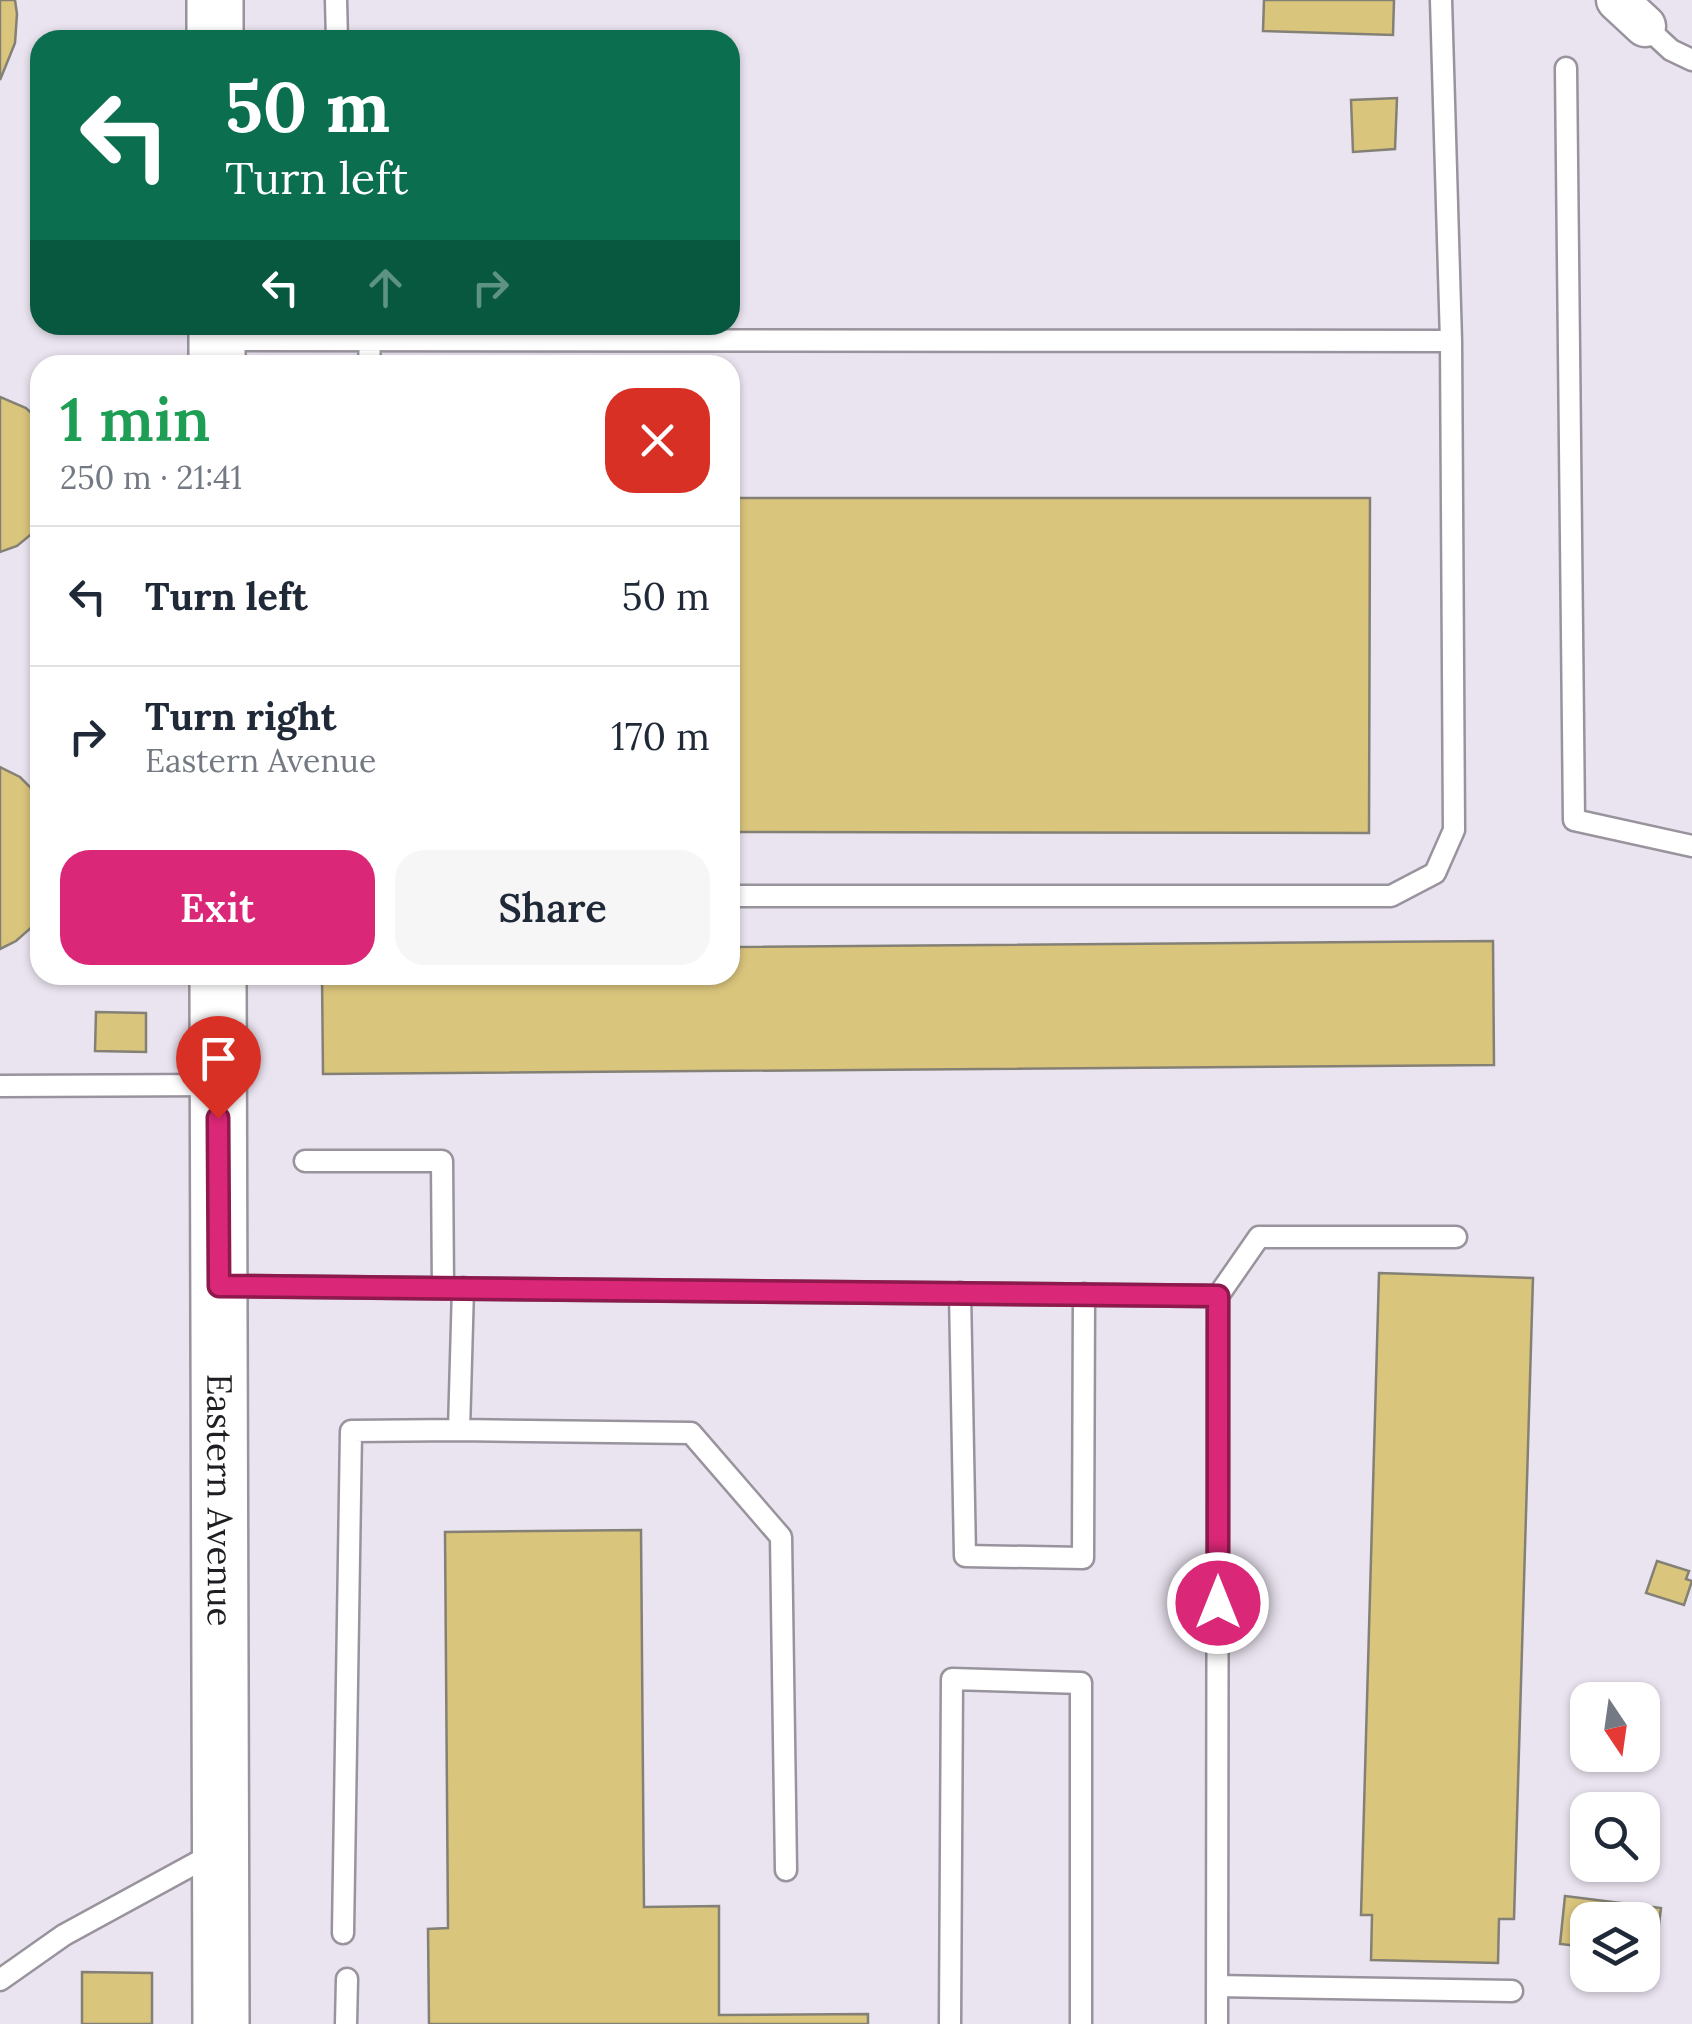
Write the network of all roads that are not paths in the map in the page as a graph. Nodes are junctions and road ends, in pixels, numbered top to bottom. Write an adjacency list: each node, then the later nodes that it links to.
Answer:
1 (215, 0): 5 (main road)
2 (336, 0): 6 (lane)
3 (1441, 0): 10 (lane)
4 (1631, 13): 7 (lane)
5 (216, 30)
6 (336, 30)
7 (1692, 60)
8 (1566, 68): 13 (lane)
9 (370, 339): 10 (lane); 11 (lane); 12 (lane)
10 (1451, 341): 14 (lane)
11 (217, 343)
12 (369, 355)
13 (1692, 846)
14 (740, 896)
15 (218, 985): 16 (main road, Eastern Avenue)
16 (218, 1085): 17 (lane); 20 (main road, Eastern Avenue)
17 (0, 1086)
18 (306, 1161): 21 (lane)
19 (1456, 1237): 24 (lane)
20 (219, 1286): 21 (lane); 26 (main road, Eastern Avenue)
21 (453, 1288): 22 (lane); 25 (lane)
22 (960, 1293): 23 (lane); 23 (lane)
23 (1084, 1294): 24 (lane)
24 (1218, 1296): 31 (lane)
25 (459, 1430): 27 (lane); 28 (lane)
26 (220, 1850): 30 (lane); 33 (main road, Eastern Avenue)
27 (786, 1870)
28 (342, 1933)
29 (347, 1979): 34 (lane)
30 (0, 1980)
31 (1217, 1986): 32 (lane); 37 (lane)
32 (1512, 1991)
33 (221, 2024)
34 (346, 2024)
35 (950, 2024): 36 (lane)
36 (1082, 2024)
37 (1217, 2024)

